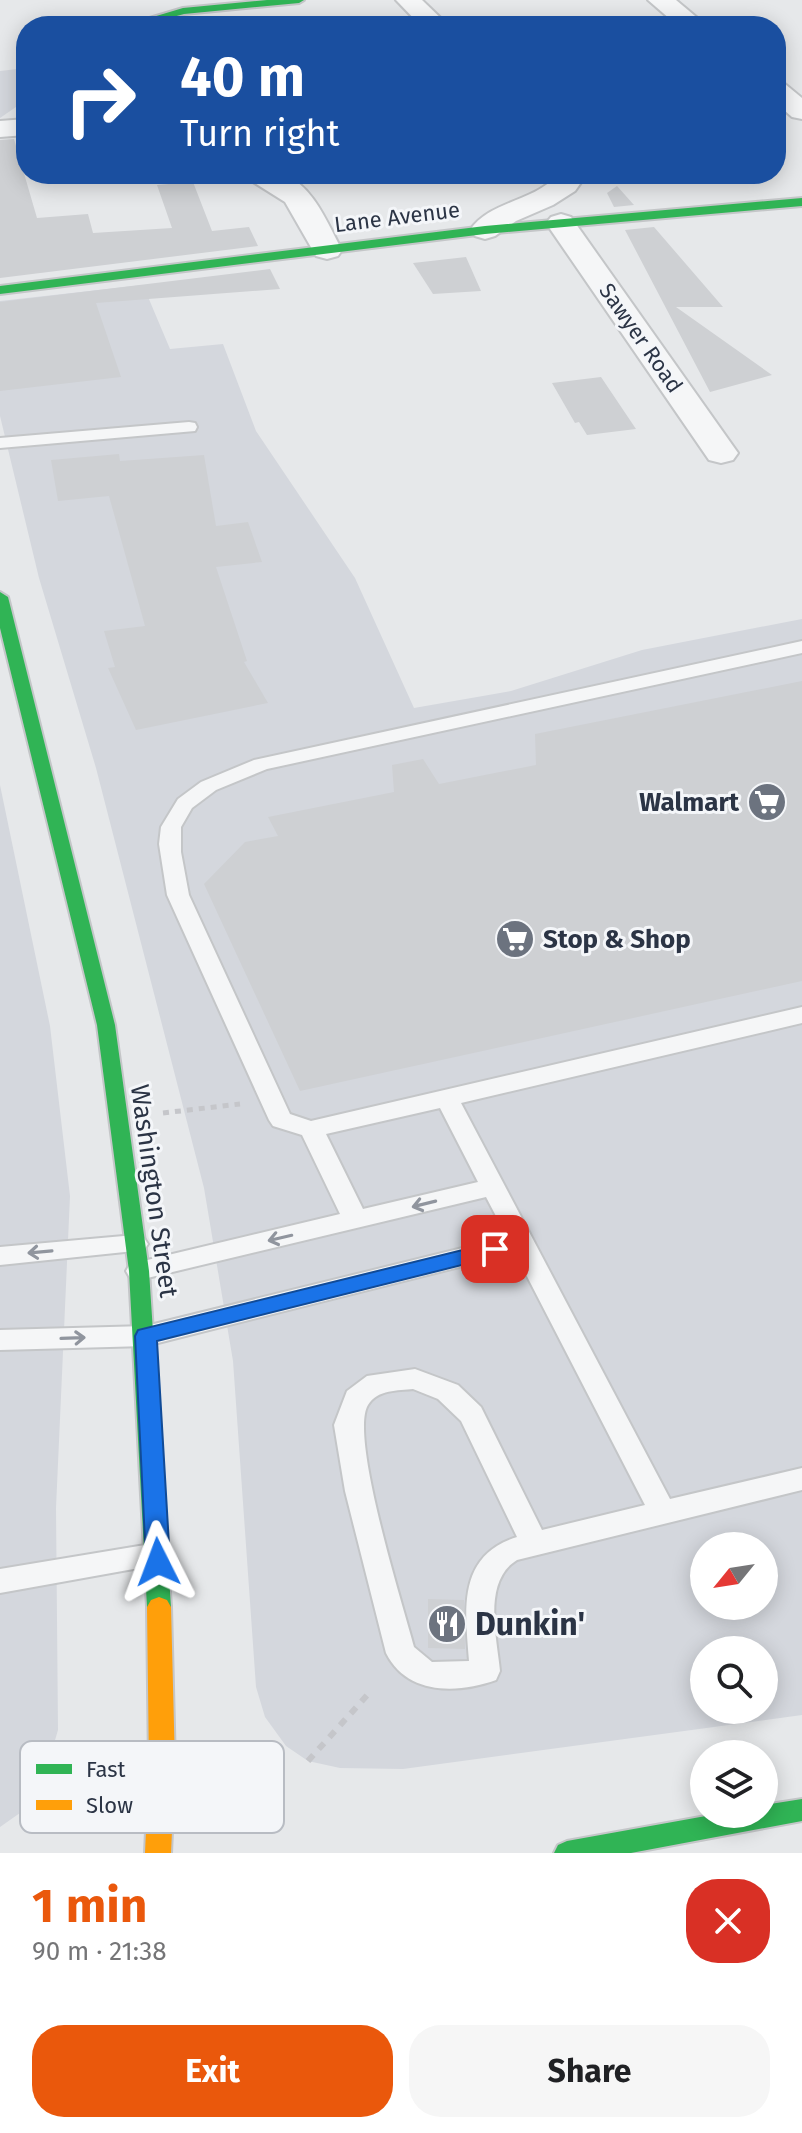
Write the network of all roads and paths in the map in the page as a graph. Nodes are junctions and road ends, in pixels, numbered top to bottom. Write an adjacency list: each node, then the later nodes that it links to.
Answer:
1 (299, 0): 4 (main road)
2 (408, 0): 5 (street)
3 (660, 0): 6 (street)
4 (165, 16)
5 (425, 16)
6 (681, 16)
7 (786, 98): 8 (street)
8 (802, 111)
9 (282, 184): 14 (street)
10 (562, 184): 13 (street)
11 (802, 202): 12 (main road, Lane Avenue)
12 (561, 223): 13 (main road, Lane Avenue); 18 (street, Sawyer Road)
13 (485, 230): 14 (main road, Lane Avenue)
14 (327, 250): 15 (main road, Lane Avenue)
15 (0, 290)
16 (189, 427): 17 (lane)
17 (0, 443)
18 (721, 453)
19 (0, 597): 24 (main road, Washington Street)
20 (802, 647): 23 (lane)
21 (802, 1015): 22 (lane)
22 (447, 1098): 25 (lane); 26 (lane)
23 (272, 1100): 24 (path); 25 (lane)
24 (118, 1118): 29 (main road, Washington Street)
25 (311, 1129): 27 (lane)
26 (493, 1187): 27 (lane, one-way to 27); 28 (lane)
27 (356, 1221): 31 (lane, one-way to 31)
28 (524, 1242): 32 (lane); 35 (lane)
29 (135, 1244): 30 (lane, one-way to 30); 31 (main road, Washington Street)
30 (0, 1256)
31 (139, 1271): 32 (main road, Washington Street)
32 (146, 1336): 33 (lane, one-way to 32); 37 (main road, Washington Street)
33 (0, 1340)
34 (802, 1479): 35 (lane)
35 (662, 1510): 36 (lane)
36 (534, 1543): 36 (lane)
37 (158, 1554): 38 (lane); 40 (main road, Washington Street)
38 (0, 1581)
39 (370, 1692): 41 (path)
40 (162, 1741)
41 (308, 1761)
42 (802, 1810): 45 (main road)
43 (159, 1833): 44 (main road, Washington Street)
44 (158, 1853)
45 (567, 1853)

